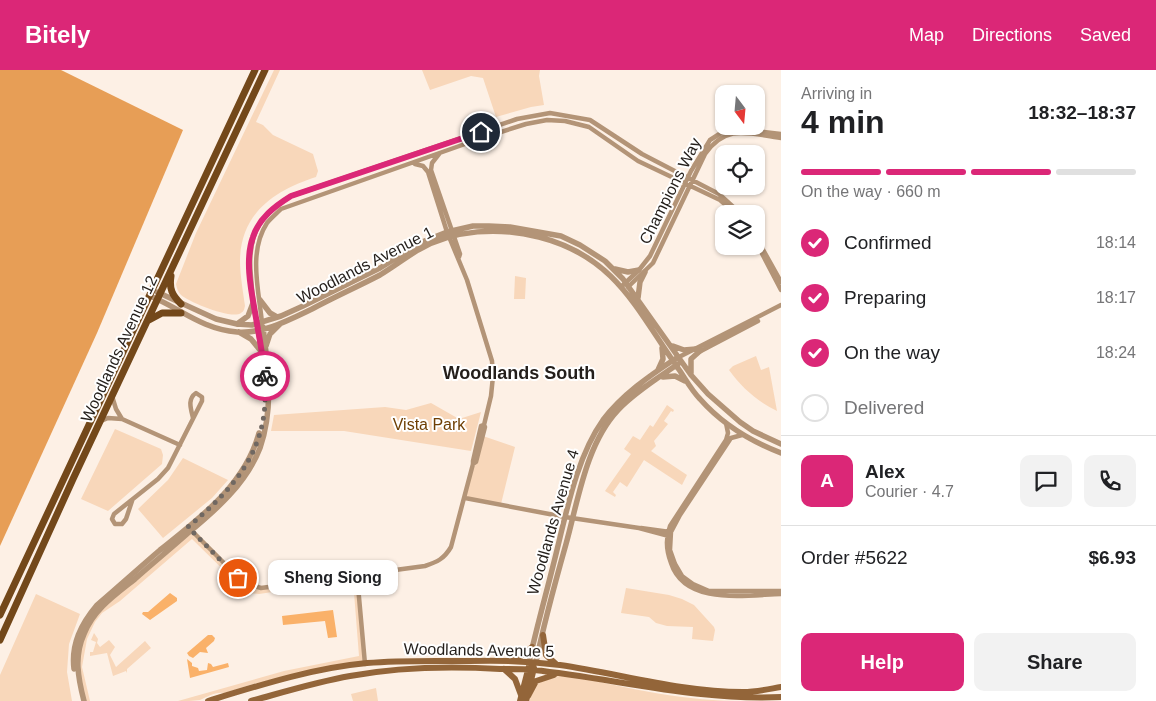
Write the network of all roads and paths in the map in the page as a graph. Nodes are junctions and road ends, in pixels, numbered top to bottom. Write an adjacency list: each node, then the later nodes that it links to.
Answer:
1 (255, 70): 18 (main road, Woodlands Avenue 12)
2 (265, 70): 12 (main road, Woodlands Avenue 12)
3 (781, 136): 6 (street, Champions Way)
4 (441, 153): 5 (street); 6 (street); 9 (street)
5 (408, 165): 9 (street); 23 (street)
6 (689, 182): 7 (street); 8 (street); 14 (street, Champions Way); 24 (street)
7 (726, 205)
8 (730, 205)
9 (450, 234): 13 (street, Woodlands Avenue 1); 16 (street, Woodlands Avenue 1); 19 (street, Woodlands Avenue 1); 20 (street, Woodlands Avenue 1); 55 (street)
10 (765, 253): 15 (street)
11 (763, 255): 17 (street)
12 (172, 268): 21 (main road, Woodlands Avenue 12); 25 (main road)
13 (612, 268): 14 (street); 16 (street, Woodlands Avenue 1)
14 (642, 271): 16 (street, Champions Way); 22 (street)
15 (781, 282)
16 (626, 286): 22 (street, Woodlands Avenue 1); 35 (street, Woodlands Avenue 1)
17 (781, 290)
18 (151, 293): 21 (street, Woodlands Avenue 1); 63 (main road, Woodlands Avenue 12)
19 (341, 294): 20 (street); 31 (street, Woodlands Avenue 1)
20 (325, 295): 28 (street, Woodlands Avenue 1)
21 (159, 296): 25 (street, Woodlands Avenue 1); 27 (street, Woodlands Avenue 1); 29 (main road, Woodlands Avenue 12)
22 (638, 298): 32 (street, Woodlands Avenue 1)
23 (260, 300): 28 (street); 33 (street)
24 (253, 303): 30 (street); 33 (street)
25 (181, 304): 30 (street, Woodlands Avenue 1)
26 (781, 307): 39 (street)
27 (181, 314): 29 (main road); 34 (street, Woodlands Avenue 1)
28 (277, 318): 33 (street, Woodlands Avenue 1)
29 (148, 321): 46 (main road, Woodlands Avenue 12)
30 (237, 324): 33 (street, Woodlands Avenue 1)
31 (280, 324): 33 (street, Woodlands Avenue 1); 38 (street)
32 (656, 325): 35 (street); 37 (street, Woodlands Avenue 1)
33 (260, 326): 34 (street, Woodlands Avenue 1); 38 (street)
34 (237, 332): 38 (street)
35 (654, 333): 36 (street, Woodlands Avenue 1)
36 (661, 343): 41 (street, Woodlands Avenue 1); 42 (street)
37 (669, 343): 39 (street); 40 (street, Woodlands Avenue 1)
38 (263, 350): 59 (street)
39 (699, 350): 40 (street); 43 (street)
40 (681, 359): 41 (street, Woodlands Avenue 4); 43 (street, Woodlands Avenue 1)
41 (674, 363): 42 (street, Woodlands Avenue 4); 44 (street, Woodlands Avenue 4); 45 (street, Woodlands Avenue 1)
42 (655, 374): 57 (street, Woodlands Avenue 4)
43 (691, 375): 53 (street, Woodlands Avenue 1)
44 (654, 381): 45 (street); 58 (street, Woodlands Avenue 4)
45 (689, 384): 50 (street, Woodlands Avenue 1)
46 (112, 396): 48 (street); 49 (main road, Woodlands Avenue 12)
47 (193, 418): 47 (street); 52 (street)
48 (122, 419): 49 (street); 52 (street)
49 (101, 421): 65 (main road, Woodlands Avenue 12)
50 (726, 423): 51 (street, Woodlands Avenue 1); 60 (street)
51 (742, 434): 54 (street, Woodlands Avenue 1); 60 (street)
52 (180, 444): 56 (street)
53 (781, 444)
54 (781, 453)
55 (464, 498): 57 (street); 61 (street)
56 (132, 500): 56 (street)
57 (565, 517): 58 (street); 66 (street, Woodlands Avenue 4)
58 (573, 517): 60 (street); 64 (street, Woodlands Avenue 4)
59 (190, 529): 61 (street); 79 (street)
60 (669, 534): 62 (street)
61 (357, 575): 69 (street)
62 (781, 592)
63 (0, 615)
64 (543, 635): 68 (street, Woodlands Avenue 4); 70 (main road)
65 (0, 640)
66 (532, 646): 67 (main road); 68 (street, Woodlands Avenue 4)
67 (504, 661): 68 (main road, Woodlands Avenue 5); 69 (main road, Woodlands Avenue 5)
68 (532, 662): 70 (main road, Woodlands Avenue 5); 72 (main road, Woodlands Avenue 4)
69 (366, 664): 73 (main road, Woodlands Avenue 5)
70 (560, 665): 76 (main road, Woodlands Avenue 5)
71 (504, 669): 72 (main road, Woodlands Avenue 5); 75 (main road, Woodlands Avenue 5); 78 (main road)
72 (531, 670): 74 (main road, Woodlands Avenue 5); 78 (main road, Woodlands Avenue 4)
73 (321, 671): 75 (main road); 80 (main road, Woodlands Avenue 5)
74 (560, 673): 77 (main road, Woodlands Avenue 5); 78 (main road)
75 (348, 676): 81 (main road, Woodlands Avenue 5)
76 (781, 687)
77 (781, 697)
78 (524, 699)
79 (82, 701)
80 (208, 701)
81 (250, 701)

